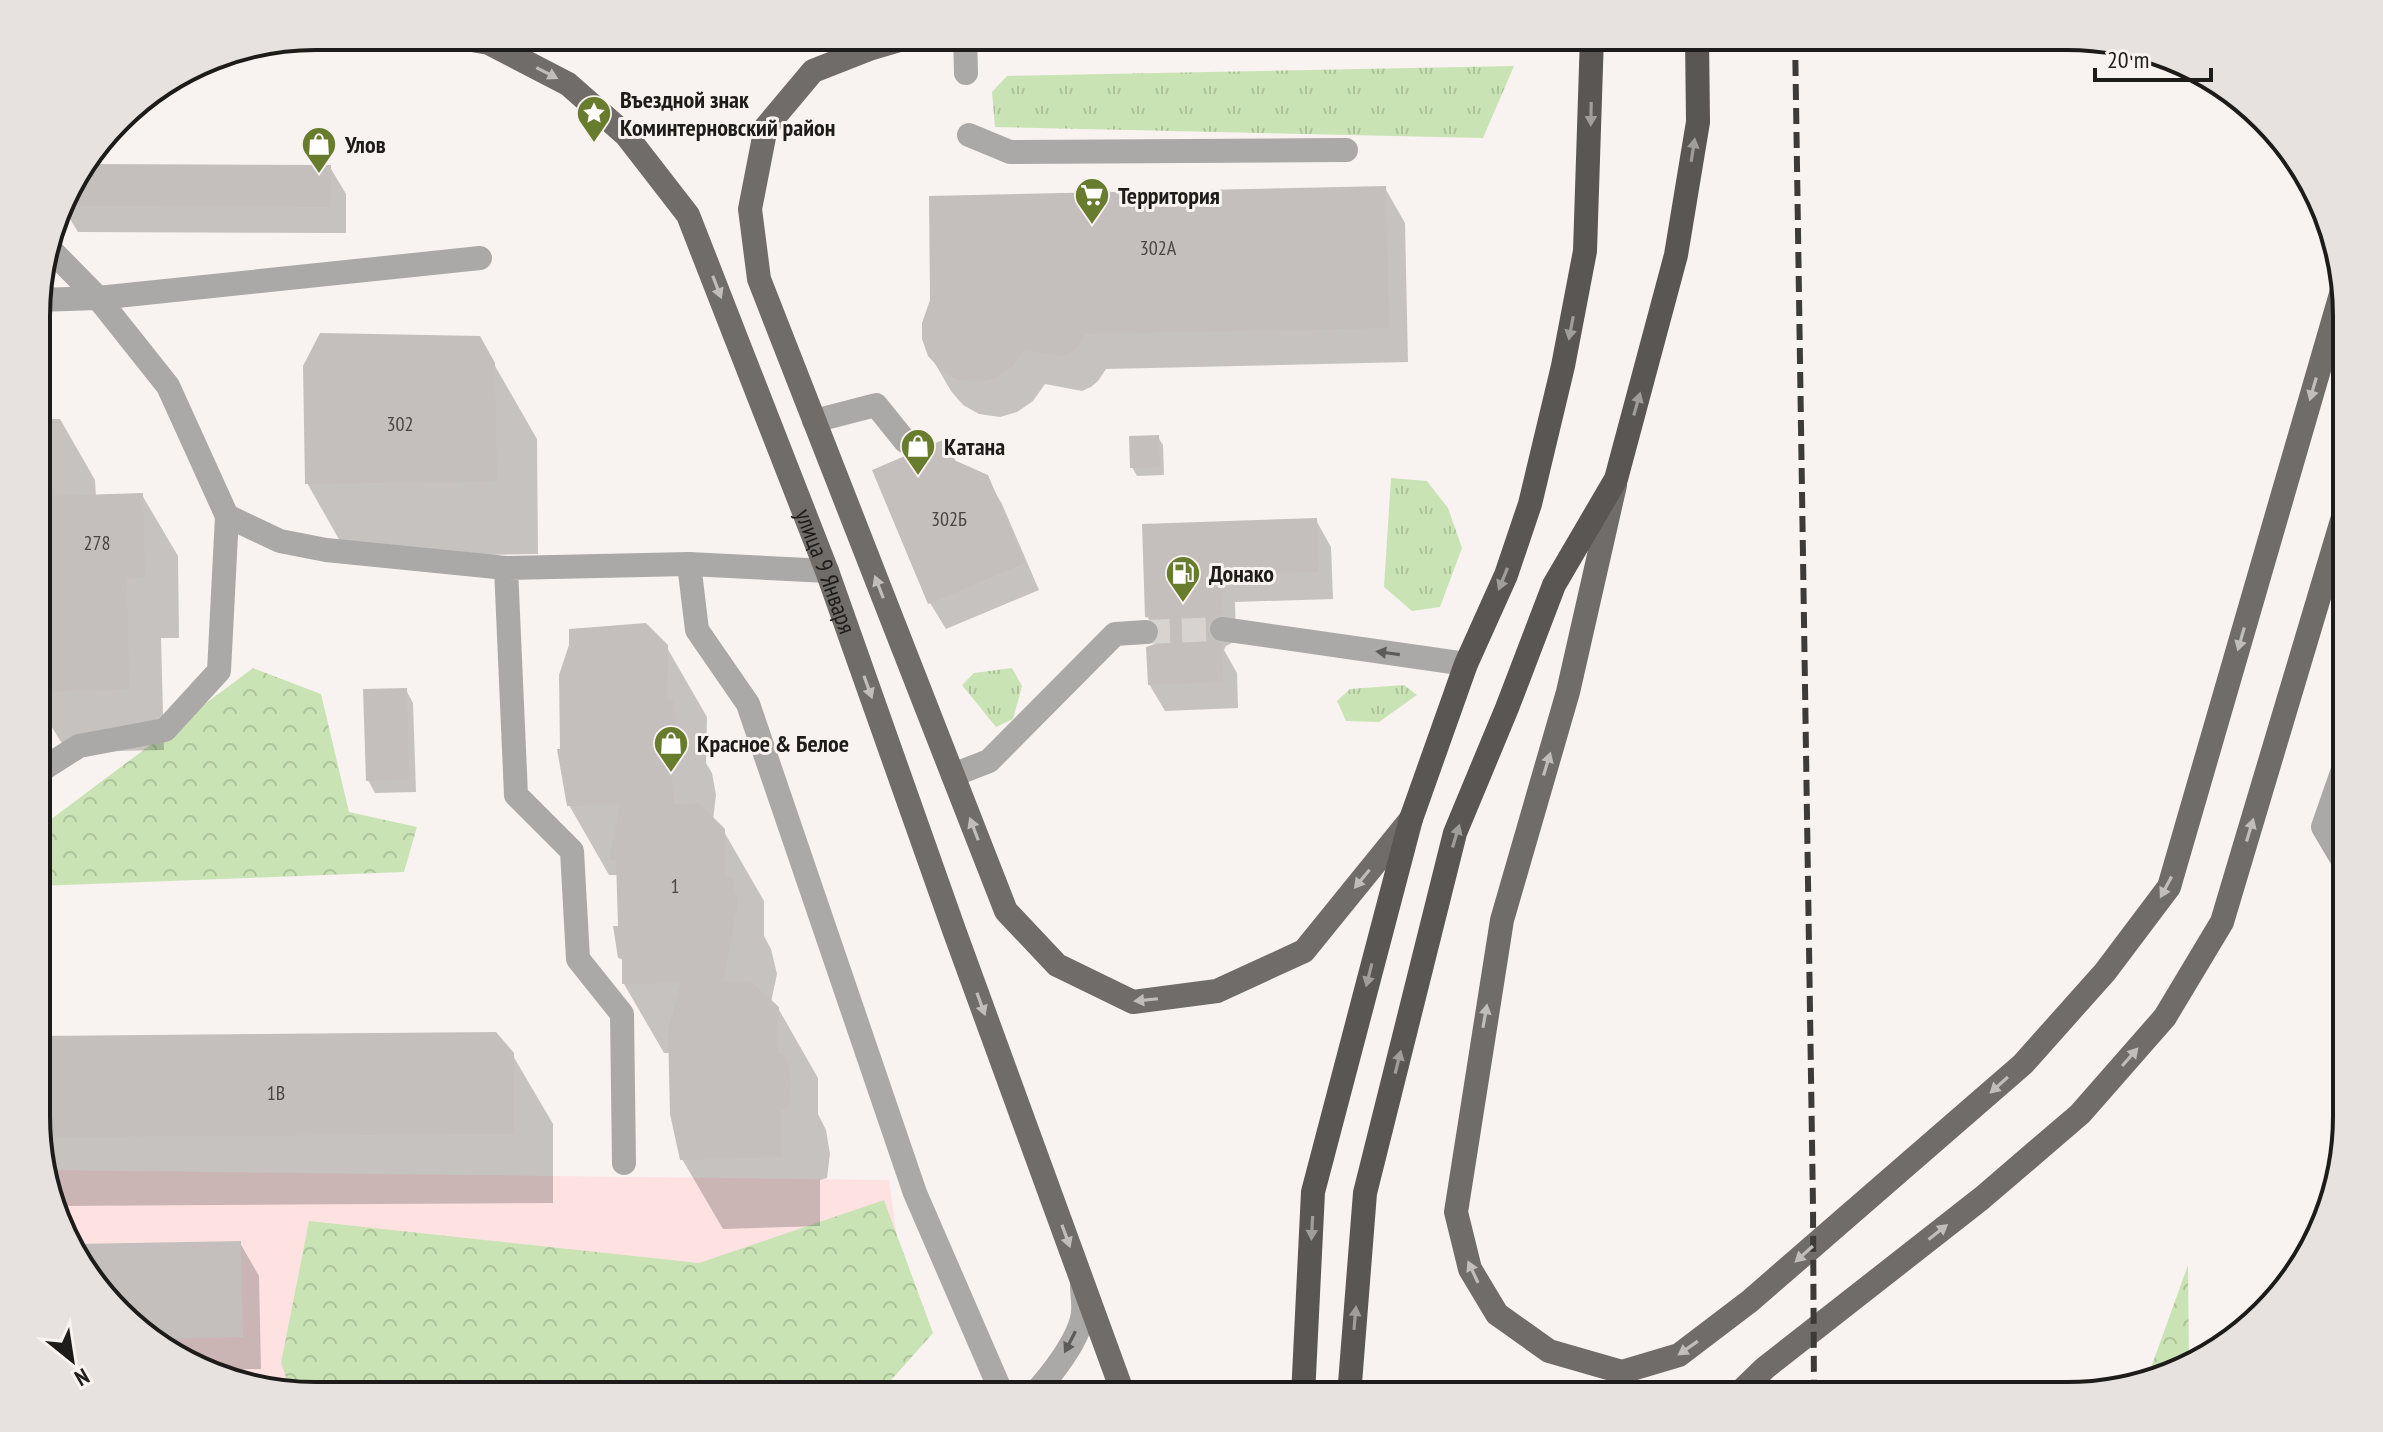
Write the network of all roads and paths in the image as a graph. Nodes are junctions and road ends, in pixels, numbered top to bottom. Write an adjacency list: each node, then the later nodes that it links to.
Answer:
1 (1592, 50): 24 (highway, one-way to 24)
2 (1697, 50): 16 (highway, one-way to 2)
3 (504, 51): 21 (main road, улица 9 Января, one-way to 21)
4 (865, 51): 14 (main road)
5 (965, 51): 6 (street)
6 (966, 73)
7 (969, 135): 8 (street)
8 (1346, 150)
9 (57, 256): 11 (street)
10 (480, 258): 11 (street)
11 (98, 298): 12 (street); 17 (street)
12 (51, 300)
13 (2332, 325): 16 (main road, one-way to 16)
14 (814, 421): 15 (street); 26 (main road, one-way to 14)
15 (905, 441)
16 (1616, 479): 33 (highway, one-way to 16)
17 (227, 516): 20 (street); 25 (street)
18 (2332, 554): 34 (main road, one-way to 18)
19 (689, 564): 20 (street); 21 (street); 35 (street)
20 (506, 568): 30 (street)
21 (827, 571): 31 (main road, улица 9 Января, one-way to 31)
22 (1222, 629): 24 (street, one-way to 22)
23 (1146, 632): 26 (street)
24 (1466, 664): 28 (highway)
25 (50, 764)
26 (953, 775): 28 (main road, one-way to 26)
27 (2332, 801): 29 (street)
28 (1411, 819): 32 (highway, one-way to 32)
29 (2332, 842)
30 (624, 1163)
31 (1082, 1279): 36 (street, one-way to 36); 37 (main road, улица 9 Января)
32 (1304, 1381)
33 (1350, 1381)
34 (1751, 1381)
35 (997, 1382)
36 (1046, 1382)
37 (1119, 1382)

